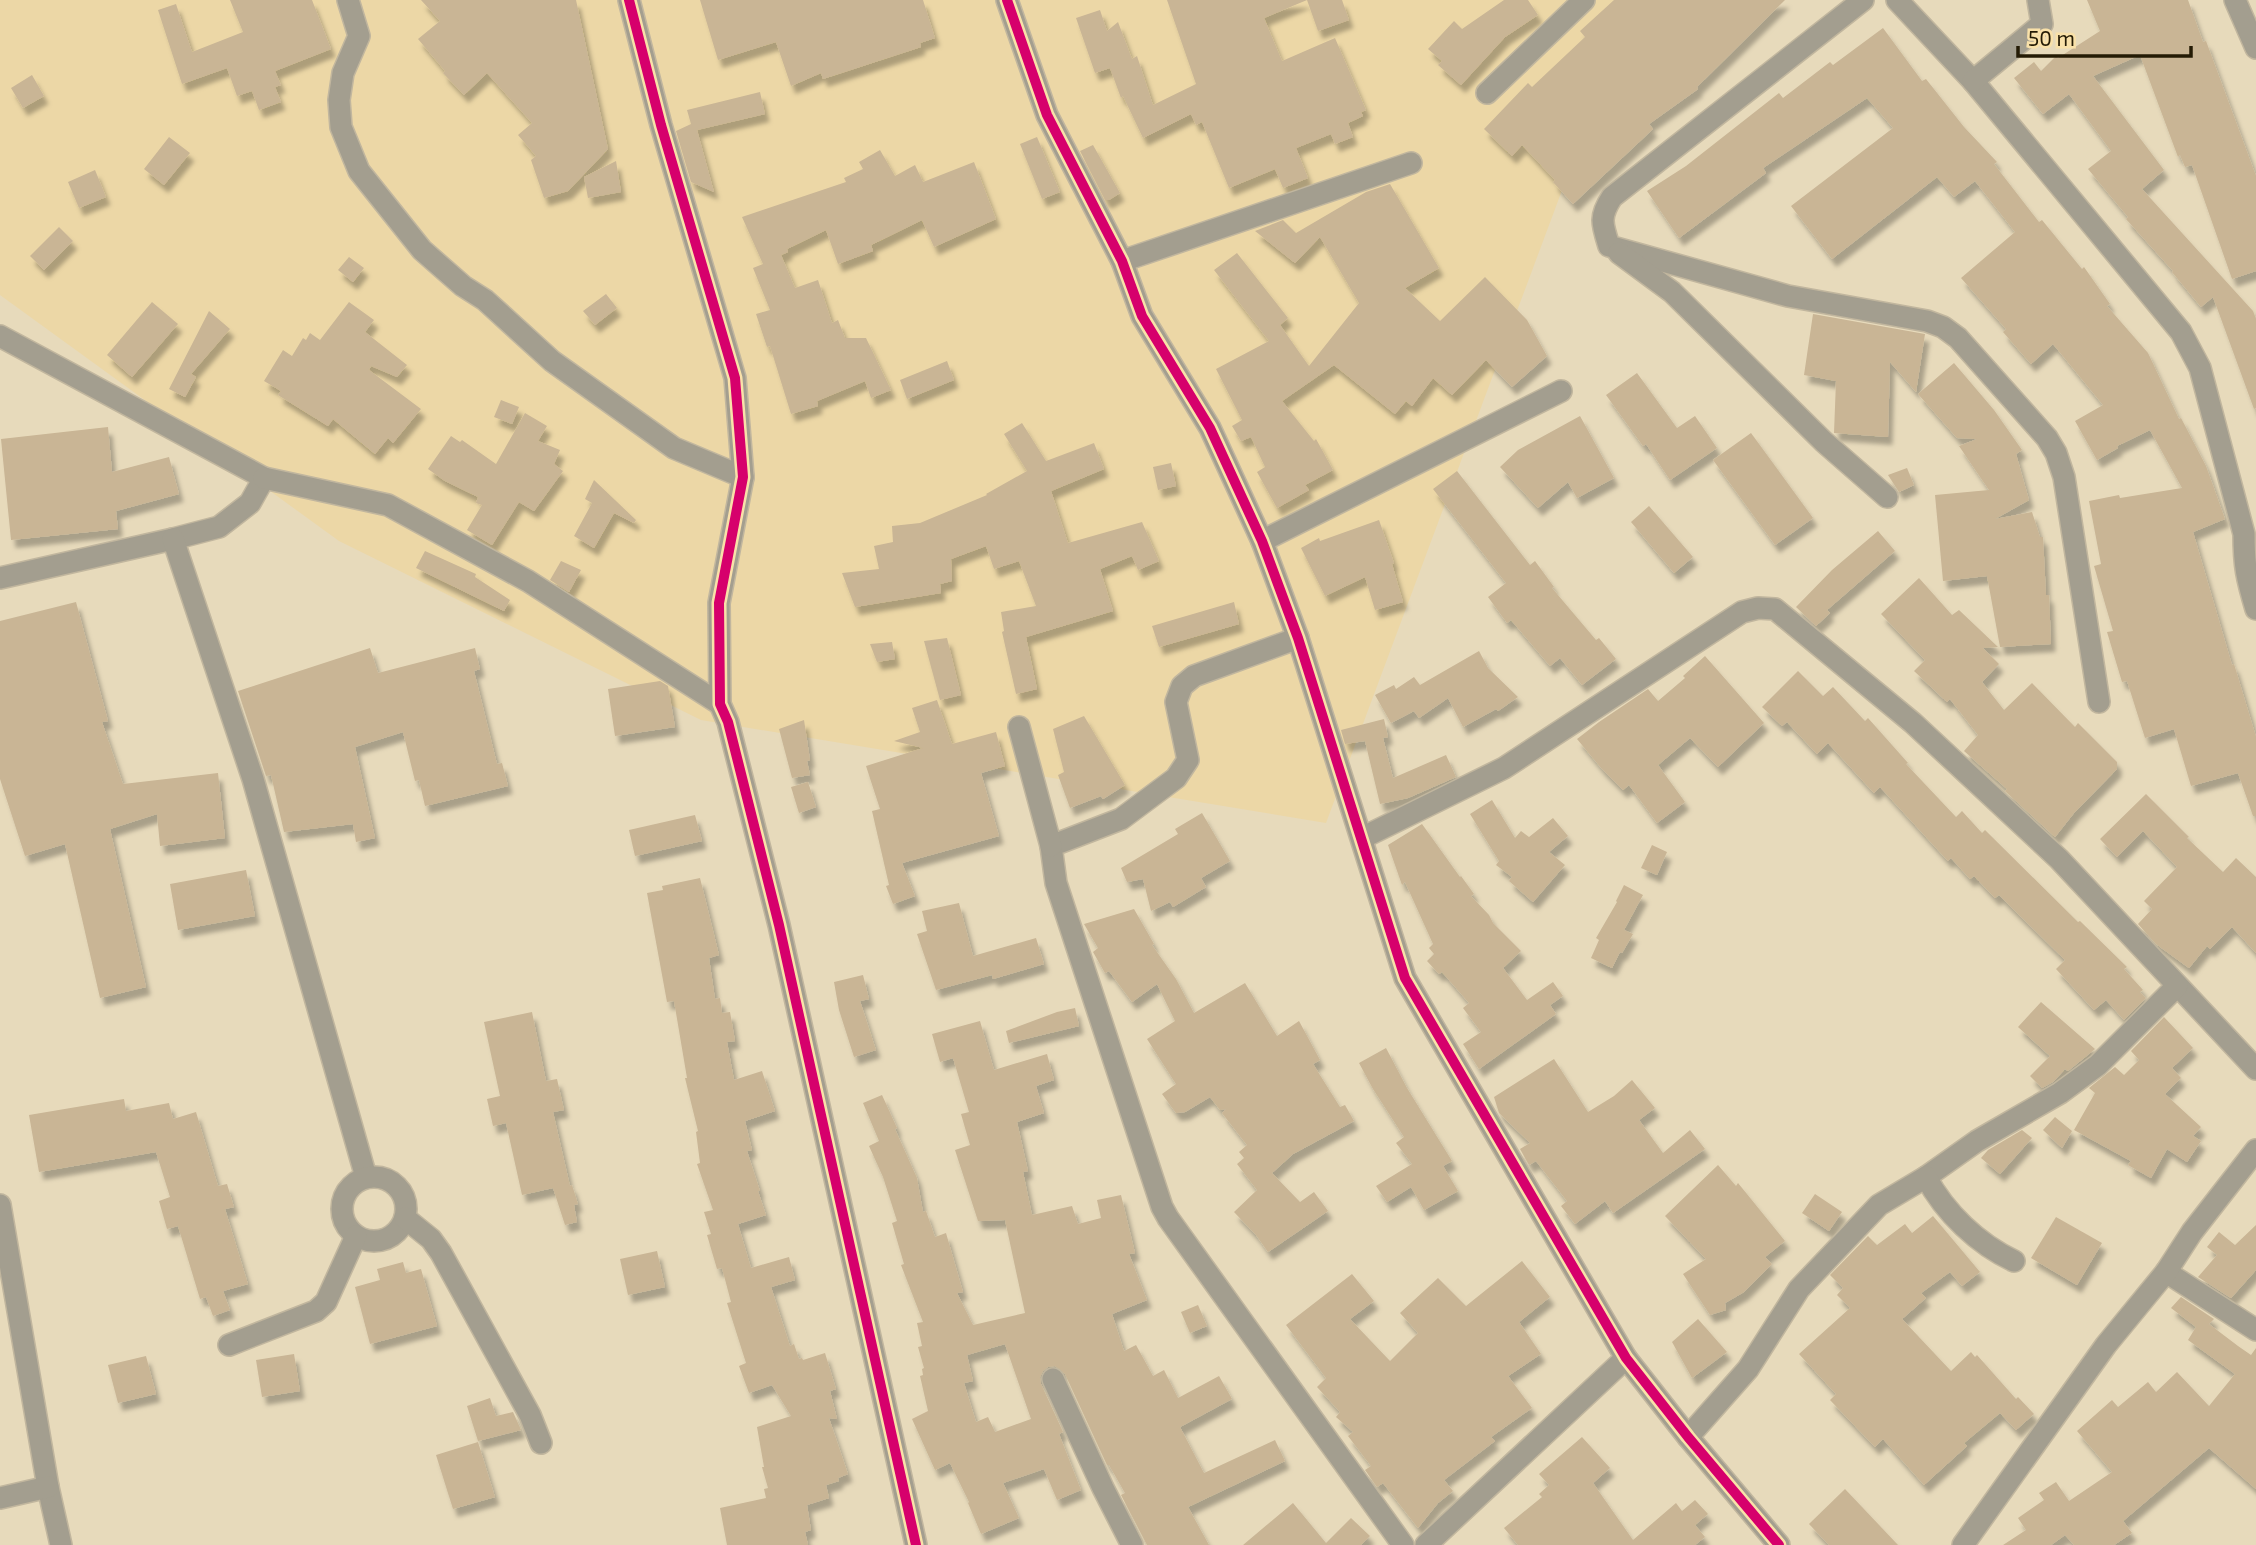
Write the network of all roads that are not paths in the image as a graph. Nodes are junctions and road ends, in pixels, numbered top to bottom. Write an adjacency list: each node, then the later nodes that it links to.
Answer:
1 (348, 0): 17 (street)
2 (629, 0): 17 (street)
3 (1584, 0): 11 (street)
4 (1863, 0): 13 (street)
5 (1897, 0): 10 (street)
6 (2038, 0): 10 (street)
7 (2235, 0): 9 (street)
8 (1009, 1): 14 (street)
9 (2256, 48)
10 (1973, 80): 20 (street)
11 (1487, 93)
12 (1411, 163): 14 (street)
13 (1609, 246): 19 (street); 26 (street)
14 (1122, 261): 22 (street)
15 (0, 336): 18 (street)
16 (1561, 391): 22 (street)
17 (743, 477): 27 (street)
18 (264, 478): 21 (street); 27 (street)
19 (1887, 497)
20 (2250, 531): 24 (street)
21 (173, 539): 23 (street); 34 (street)
22 (1262, 541): 25 (street)
23 (0, 578)
24 (2256, 609)
25 (1298, 638): 29 (street); 30 (street)
26 (2099, 702)
27 (720, 704): 50 (street)
28 (1019, 727): 30 (street)
29 (1362, 838): 31 (street); 43 (street)
30 (1051, 846): 52 (street)
31 (2177, 986): 32 (street); 35 (street)
32 (2256, 1069)
33 (2256, 1150): 40 (street)
34 (366, 1177): 37 (street); 38 (street)
35 (1926, 1177): 39 (street); 45 (street)
36 (0, 1205): 47 (street)
37 (405, 1218): 38 (street); 46 (street)
38 (356, 1236): 42 (street)
39 (2014, 1261)
40 (2166, 1272): 41 (street); 55 (street)
41 (2256, 1330)
42 (229, 1345)
43 (1626, 1357): 45 (street); 53 (street)
44 (1054, 1379): 51 (street)
45 (1688, 1437): 54 (street)
46 (541, 1443)
47 (48, 1487): 48 (street); 49 (street)
48 (0, 1498)
49 (61, 1545)
50 (916, 1545)
51 (1132, 1545)
52 (1404, 1545)
53 (1426, 1545)
54 (1779, 1545)
55 (1963, 1545)

